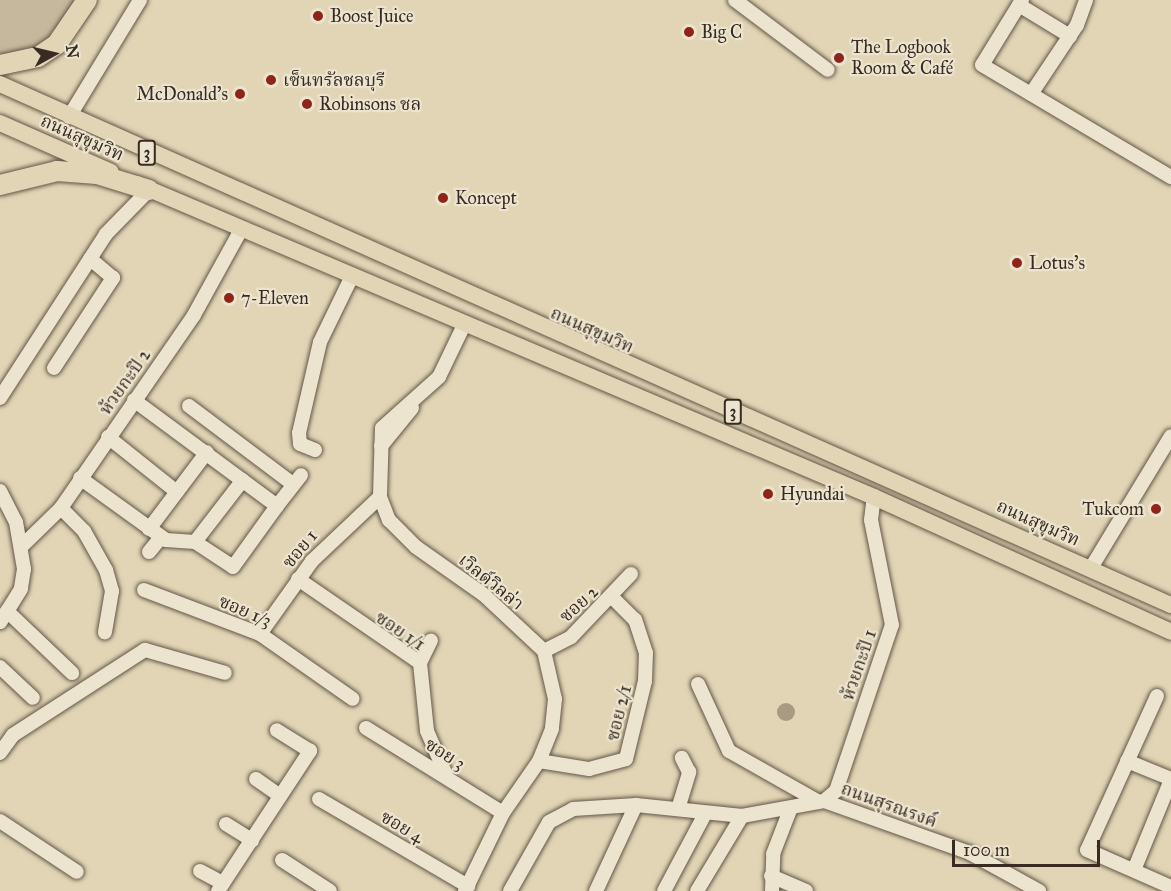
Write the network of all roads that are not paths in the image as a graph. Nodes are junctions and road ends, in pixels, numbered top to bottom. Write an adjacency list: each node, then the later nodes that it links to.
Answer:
1 (87, 0): 7 (highway)
2 (140, 0): 11 (street)
3 (735, 0): 8 (street)
4 (1086, 0): 6 (street)
5 (1021, 3): 6 (street); 10 (street)
6 (1070, 36): 10 (street)
7 (0, 65)
8 (828, 70)
9 (0, 84): 11 (main road, ถนนสุขุมวิท / 3)
10 (1031, 94): 13 (street)
11 (69, 117): 19 (main road, ถนนสุขุมวิท / 3)
12 (0, 123): 15 (main road, ถนนสุขุมวิท / 3)
13 (1171, 177)
14 (0, 185): 15 (highway)
15 (149, 190): 16 (main road, ถนนสุขุมวิท / 3); 17 (street)
16 (242, 228): 18 (main road, ถนนสุขุมวิท / 3); 24 (street, ห้วยกะปิ 2)
17 (90, 259): 22 (street); 23 (street)
18 (352, 276): 20 (main road, ถนนสุขุมวิท / 3); 28 (street)
19 (434, 281): 20 (main road); 42 (main road, ถนนสุขุมวิท / 3)
20 (424, 308): 21 (main road, ถนนสุขุมวิท / 3)
21 (464, 325): 34 (street, เวิลด์วิลล่า); 35 (main road, ถนนสุขุมวิท / 3)
22 (54, 368)
23 (0, 397)
24 (134, 400): 27 (street, ห้วยกะปิ 2); 29 (street)
25 (189, 406): 36 (street)
26 (1171, 436): 42 (street)
27 (108, 437): 30 (street, ห้วยกะปิ 2); 33 (street)
28 (315, 450)
29 (207, 452): 31 (street); 33 (street)
30 (80, 478): 37 (street, ห้วยกะปิ 2); 38 (street)
31 (243, 480): 36 (street); 39 (street)
32 (0, 491): 40 (street)
33 (177, 492): 38 (street)
34 (380, 497): 44 (street, ซอย 1); 53 (street, เวิลด์วิลล่า)
35 (874, 497): 50 (main road, ถนนสุขุมวิท / 3); 73 (street, ห้วยกะปิ 1)
36 (277, 506): 39 (street)
37 (61, 508): 40 (street, ห้วยกะปิ 2); 49 (street)
38 (155, 533): 39 (street); 41 (street)
39 (195, 542)
40 (23, 545): 48 (street)
41 (149, 552)
42 (1090, 568): 47 (main road, ถนนสุขุมวิท / 3)
43 (631, 574): 46 (street, ซอย 2)
44 (298, 579): 51 (street, ซอย 1); 54 (street, ซอย 1/1)
45 (144, 590): 51 (street, ซอย 1/3)
46 (613, 598): 53 (street, ซอย 2); 67 (street, ซอย 2/1)
47 (1171, 605)
48 (4, 617): 56 (street)
49 (105, 632)
50 (1171, 632)
51 (260, 634): 61 (street, ซอย 1/3)
52 (431, 640): 54 (street)
53 (544, 651): 67 (street)
54 (420, 663): 68 (street, ซอย 1/1)
55 (0, 667): 60 (street)
56 (72, 672)
57 (225, 673): 64 (street)
58 (698, 684): 73 (street, ถนนสุรณรงค์)
59 (1157, 696): 66 (street)
60 (33, 698)
61 (353, 699)
62 (366, 728): 68 (street, ซอย 3)
63 (277, 730): 71 (street)
64 (0, 753)
65 (682, 758): 75 (street)
66 (1127, 760): 70 (street); 84 (street)
67 (539, 761): 77 (street)
68 (447, 775): 77 (street, ซอย 3)
69 (256, 779): 71 (street)
70 (1171, 780): 84 (street)
71 (280, 796): 82 (street)
72 (319, 799): 91 (street, ซอย 4)
73 (822, 801): 76 (street); 90 (street, ถนนสุรณรงค์)
74 (636, 805): 75 (street); 92 (street); 94 (street)
75 (678, 809): 78 (street)
76 (790, 810): 79 (street); 87 (street)
77 (503, 813): 91 (street)
78 (705, 814): 79 (street); 95 (street)
79 (742, 816): 96 (street)
80 (0, 820): 86 (street)
81 (226, 824): 82 (street)
82 (252, 840): 88 (street)
83 (282, 860): 93 (street)
84 (1134, 870): 89 (street)
85 (200, 871): 88 (street)
86 (77, 872)
87 (771, 876): 97 (street); 98 (street)
88 (221, 887)
89 (1171, 887)
90 (1028, 888)
91 (466, 889)
92 (512, 890)
93 (330, 891)
94 (596, 891)
95 (664, 891)
96 (696, 891)
97 (772, 891)
98 (806, 891)

